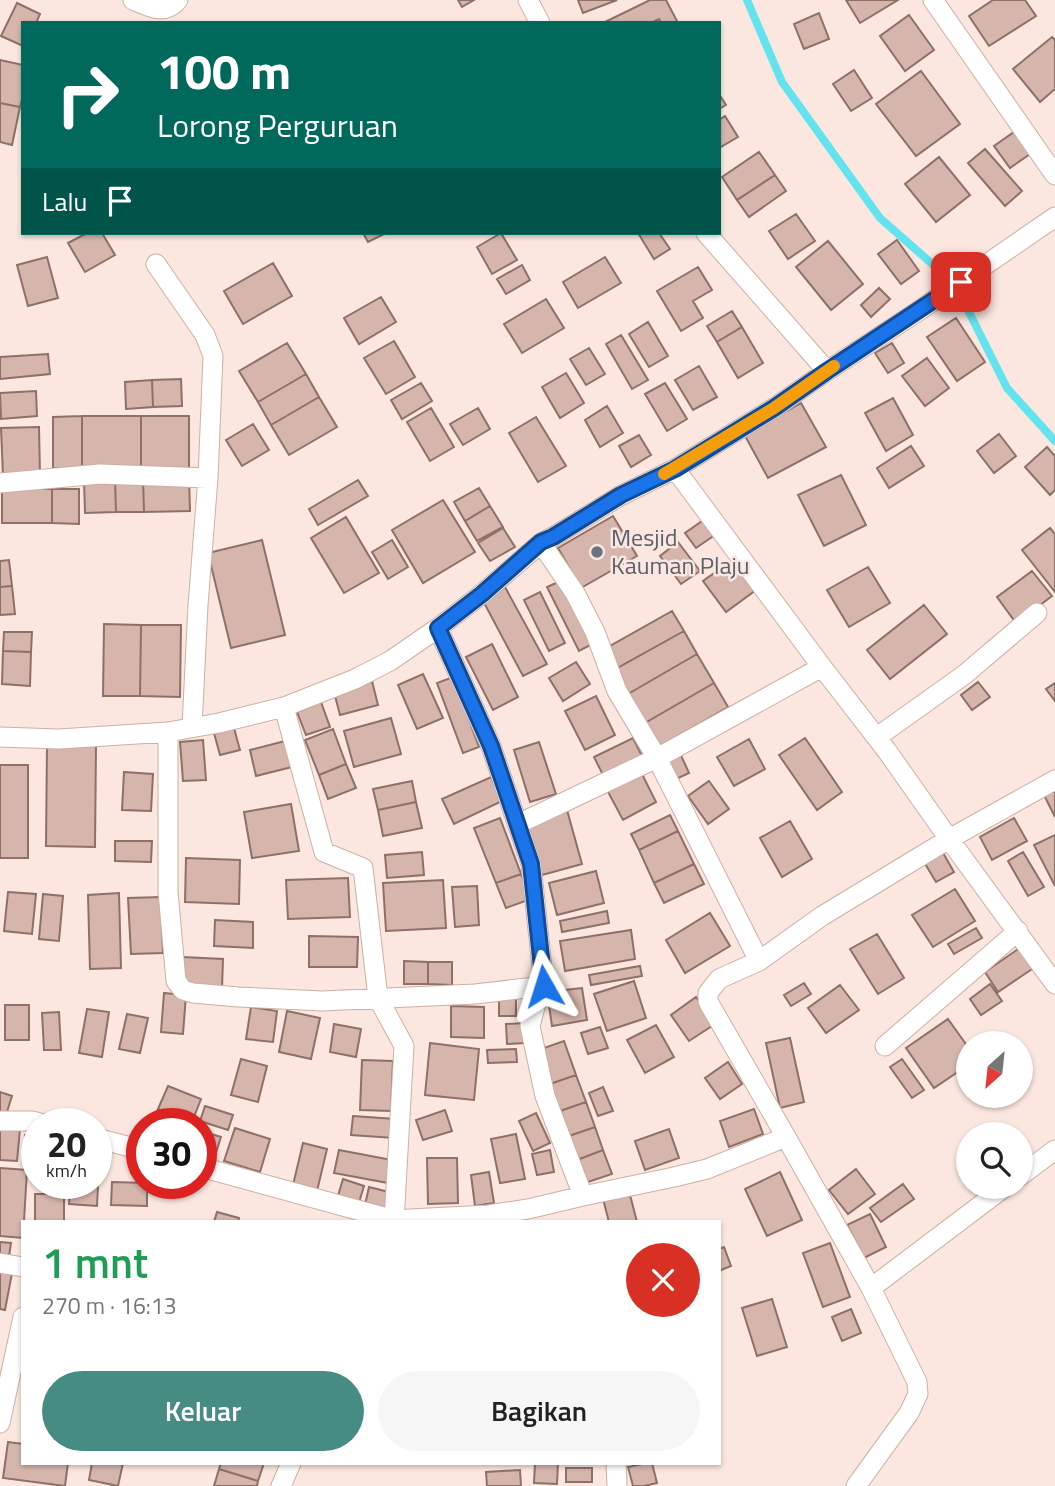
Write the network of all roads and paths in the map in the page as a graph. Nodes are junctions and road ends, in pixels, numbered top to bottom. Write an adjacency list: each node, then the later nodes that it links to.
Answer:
1 (133, 0): 2 (street)
2 (178, 0)
3 (528, 0): 5 (street)
4 (933, 0): 6 (street)
5 (539, 21)
6 (1055, 175)
7 (1051, 227): 10 (street)
8 (708, 235): 10 (street)
9 (156, 264): 12 (street)
10 (827, 371): 11 (street)
11 (675, 469): 14 (street); 17 (street)
12 (208, 478): 13 (street); 19 (street)
13 (0, 483)
14 (541, 542): 16 (street); 23 (street)
15 (1037, 613): 22 (street)
16 (438, 628): 18 (street); 25 (street)
17 (822, 667): 22 (street); 23 (street)
18 (284, 707): 19 (street); 31 (street)
19 (192, 727): 20 (street)
20 (168, 733): 21 (street); 31 (street)
21 (0, 737)
22 (877, 737): 26 (street)
23 (657, 758): 25 (street); 28 (street)
24 (1055, 780): 26 (street)
25 (517, 824): 30 (street)
26 (949, 839): 27 (street); 28 (street)
27 (1018, 931): 29 (street); 32 (street)
28 (759, 961): 35 (street)
29 (1055, 984)
30 (544, 986): 31 (street); 39 (street)
31 (378, 998): 43 (street)
32 (885, 1046)
33 (0, 1121): 34 (street)
34 (21, 1121)
35 (786, 1136): 39 (street); 48 (street)
36 (1055, 1150): 37 (street)
37 (1033, 1166)
38 (217, 1171): 42 (street)
39 (583, 1196): 41 (street)
40 (989, 1199): 48 (street)
41 (562, 1202): 44 (street); 45 (street)
42 (390, 1220)
43 (394, 1220)
44 (410, 1220)
45 (567, 1220)
46 (0, 1263): 47 (street)
47 (21, 1267)
48 (872, 1288): 55 (street)
49 (21, 1326): 50 (street)
50 (0, 1423)
51 (290, 1465): 53 (street)
52 (615, 1465): 54 (street)
53 (281, 1486)
54 (617, 1486)
55 (856, 1486)

